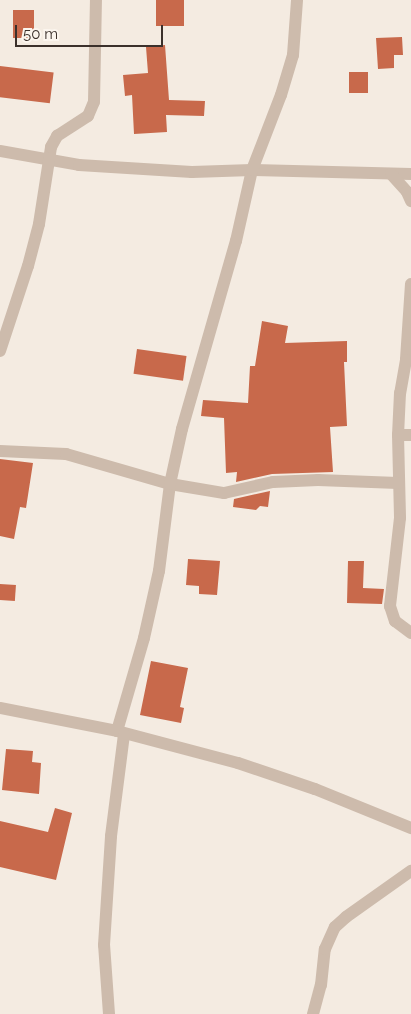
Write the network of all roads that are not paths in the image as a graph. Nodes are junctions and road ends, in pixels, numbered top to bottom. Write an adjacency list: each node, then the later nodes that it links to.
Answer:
1 (96, 0): 4 (street)
2 (297, 0): 5 (street)
3 (0, 151): 4 (street)
4 (49, 159): 5 (street); 10 (street)
5 (252, 170): 6 (street); 15 (street)
6 (391, 174): 7 (street); 8 (street)
7 (411, 174)
8 (411, 201)
9 (411, 284): 11 (street)
10 (0, 351)
11 (398, 435): 12 (street); 14 (street)
12 (411, 435)
13 (0, 451): 15 (street)
14 (398, 482): 15 (street); 16 (street)
15 (170, 484): 18 (street)
16 (411, 633)
17 (0, 708): 18 (street)
18 (120, 733): 19 (street); 21 (street)
19 (411, 828)
20 (411, 871): 22 (street)
21 (109, 1014)
22 (313, 1014)

